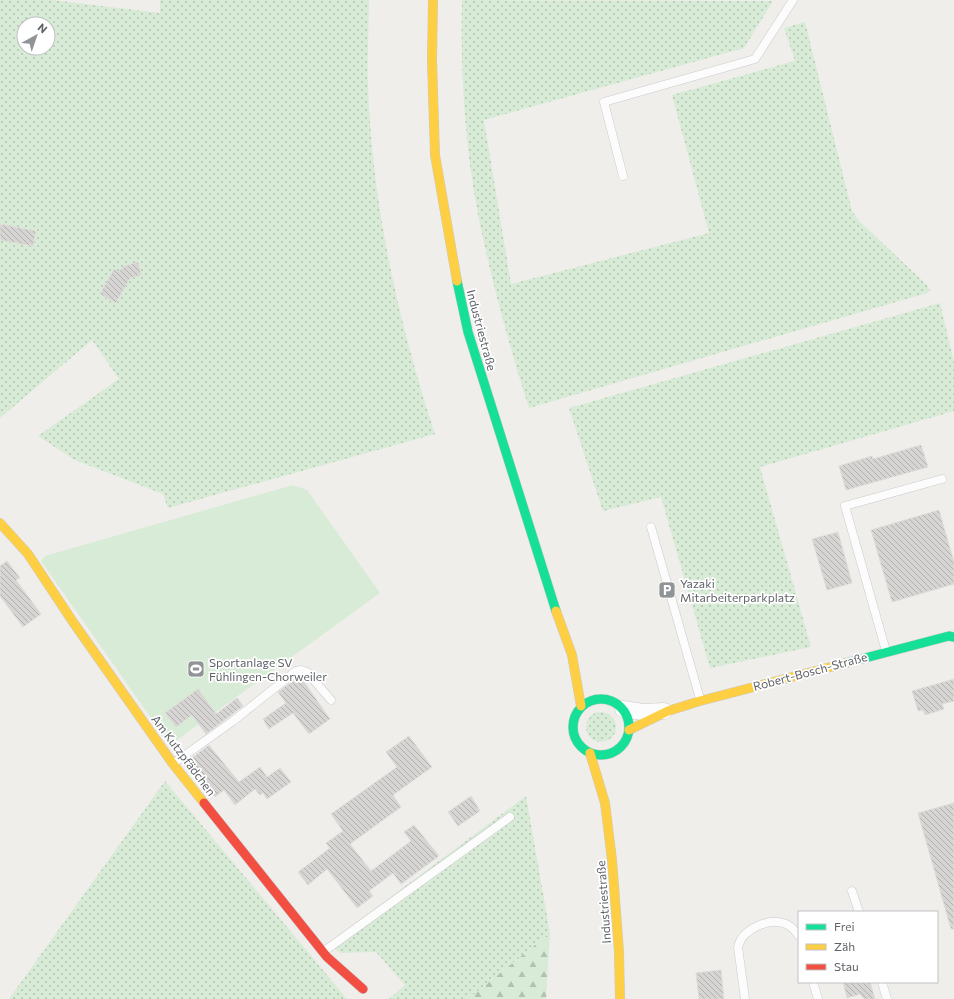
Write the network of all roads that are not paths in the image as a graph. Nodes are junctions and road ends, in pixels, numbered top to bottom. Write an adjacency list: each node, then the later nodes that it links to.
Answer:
1 (433, 0): 9 (main road, Industriestraße)
2 (793, 0): 3 (lane)
3 (623, 176)
4 (942, 479): 8 (lane)
5 (0, 523): 18 (main road, Am Kutzpfädchen)
6 (651, 527): 12 (lane)
7 (954, 637): 8 (main road, Robert-Bosch-Straße)
8 (886, 651): 12 (main road, Robert-Bosch-Straße)
9 (572, 655): 10 (main road, Industriestraße); 13 (main road, Industriestraße)
10 (585, 674)
11 (331, 700): 18 (lane)
12 (700, 701): 15 (main road, Robert-Bosch-Straße)
13 (581, 706): 14 (main road); 17 (main road)
14 (623, 709): 15 (street, Robert-Bosch-Straße); 16 (main road)
15 (668, 711): 16 (main road, Robert-Bosch-Straße)
16 (629, 730): 17 (main road)
17 (590, 753): 20 (main road, Industriestraße)
18 (173, 764): 25 (main road, Am Kutzpfädchen)
19 (608, 782): 20 (main road, Industriestraße)
20 (605, 804): 29 (main road, Industriestraße)
21 (510, 817): 25 (lane)
22 (852, 891): 23 (lane)
23 (859, 911)
24 (798, 935): 30 (lane)
25 (323, 952): 28 (main road, Am Kutzpfädchen)
26 (813, 983): 31 (lane)
27 (882, 983): 32 (lane)
28 (363, 989)
29 (620, 999)
30 (745, 999)
31 (818, 999)
32 (887, 999)

